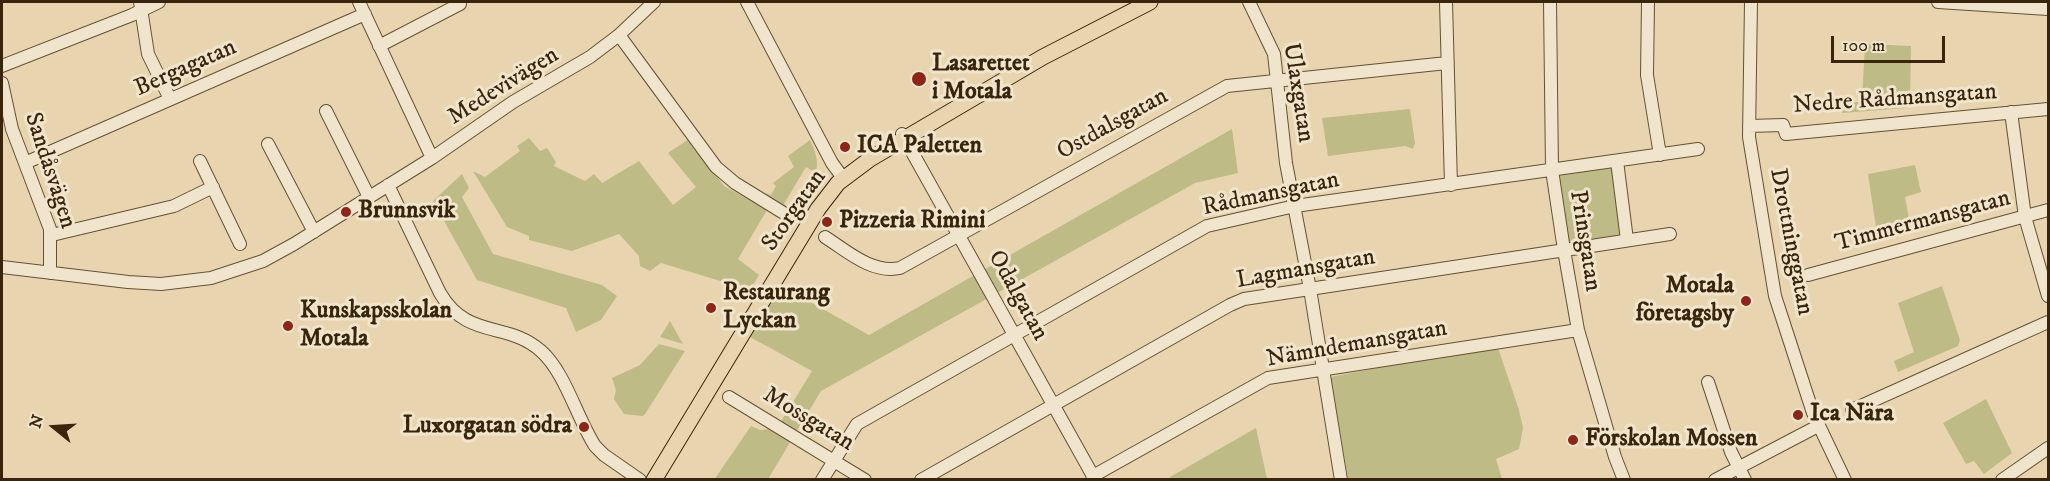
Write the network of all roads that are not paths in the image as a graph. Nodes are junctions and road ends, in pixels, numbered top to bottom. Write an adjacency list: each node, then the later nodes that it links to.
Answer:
1 (159, 2): 15 (street)
2 (359, 2): 17 (street)
3 (462, 2): 19 (street)
4 (654, 2): 18 (street, Medevivägen)
5 (747, 2): 39 (street)
6 (1138, 2): 30 (main road, Storgatan)
7 (1150, 2): 30 (main road, Storgatan)
8 (1249, 2): 22 (street, Ulaxgatan)
9 (1446, 2): 20 (street)
10 (1550, 2): 38 (street, Prinsgatan)
11 (1648, 2): 33 (street)
12 (1751, 2): 29 (street, Drottninggatan)
13 (1938, 2): 14 (street)
14 (2015, 4): 16 (street)
15 (141, 6): 21 (street); 24 (street)
16 (2049, 9)
17 (365, 14): 19 (street); 24 (street, Bergagatan)
18 (619, 35): 34 (street, Medevivägen); 46 (street)
19 (380, 46): 34 (street)
20 (1447, 63): 22 (street, Ostdalsgatan); 41 (street)
21 (2, 66)
22 (1277, 79): 44 (street, Ulaxgatan); 51 (street, Ostdalsgatan)
23 (2, 83): 28 (street, Sandåsvägen)
24 (170, 99): 37 (street, Bergagatan)
25 (2049, 109): 27 (street, Nedre Rådmansgatan)
26 (326, 111): 43 (street)
27 (2011, 112): 29 (street, Nedre Rådmansgatan); 47 (street)
28 (6, 121): 37 (street, Sandåsvägen)
29 (1749, 126): 69 (street, Drottninggatan)
30 (903, 136): 39 (main road, Storgatan); 51 (street, Odalgatan)
31 (268, 144): 48 (street)
32 (1698, 149): 33 (street, Rådmansgatan)
33 (1660, 155): 36 (street, Rådmansgatan)
34 (432, 158): 40 (street, Medevivägen)
35 (200, 161): 42 (street)
36 (1617, 161): 38 (street, Rådmansgatan); 53 (street)
37 (25, 163): 50 (street, Sandåsvägen)
38 (1552, 170): 41 (street, Rådmansgatan); 55 (street, Prinsgatan)
39 (841, 176): 74 (main road, Storgatan); 75 (main road, Storgatan)
40 (388, 185): 43 (street, Medevivägen); 74 (street)
41 (1451, 185): 44 (street, Rådmansgatan)
42 (213, 187): 50 (street); 54 (street)
43 (369, 197): 48 (street, Medevivägen)
44 (1295, 206): 59 (street, Ulaxgatan); 63 (street, Rådmansgatan)
45 (2049, 210): 47 (street, Timmermansgatan)
46 (782, 212)
47 (2025, 217): 58 (street, Timmermansgatan); 60 (street)
48 (314, 232): 57 (street, Medevivägen)
49 (1670, 234): 53 (street, Lagmansgatan)
50 (51, 235): 57 (street, Sandåsvägen)
51 (959, 236): 52 (street, Ostdalsgatan); 63 (street, Odalgatan)
52 (825, 237)
53 (1628, 240): 55 (street, Lagmansgatan)
54 (240, 244)
55 (1564, 250): 59 (street, Lagmansgatan); 62 (street, Prinsgatan)
56 (2, 267): 57 (street, Medevivägen)
57 (50, 273)
58 (1808, 275)
59 (1310, 289): 64 (street, Ulaxgatan); 67 (street, Lagmansgatan)
60 (2049, 296)
61 (2049, 322): 68 (street)
62 (1578, 330): 64 (street, Nämndemansgatan); 80 (street, Prinsgatan)
63 (1014, 334): 67 (street, Odalgatan); 71 (street, Rådmansgatan)
64 (1323, 370): 73 (street, Nämndemansgatan); 79 (street, Ulaxgatan)
65 (1708, 382): 72 (street)
66 (729, 397): 71 (street, Mossgatan)
67 (1054, 405): 73 (street, Odalgatan); 78 (street, Lagmansgatan)
68 (1852, 410)
69 (1818, 426): 72 (street); 83 (street, Drottninggatan)
70 (2049, 448): 84 (street)
71 (833, 460): 76 (street, Rådmansgatan); 77 (street, Mossgatan)
72 (1738, 467): 81 (street); 82 (street)
73 (1093, 478)
74 (642, 480)
75 (654, 480)
76 (822, 480)
77 (865, 480)
78 (921, 480)
79 (1341, 480)
80 (1624, 480)
81 (1715, 480)
82 (1745, 480)
83 (1845, 480)
84 (2002, 480)

